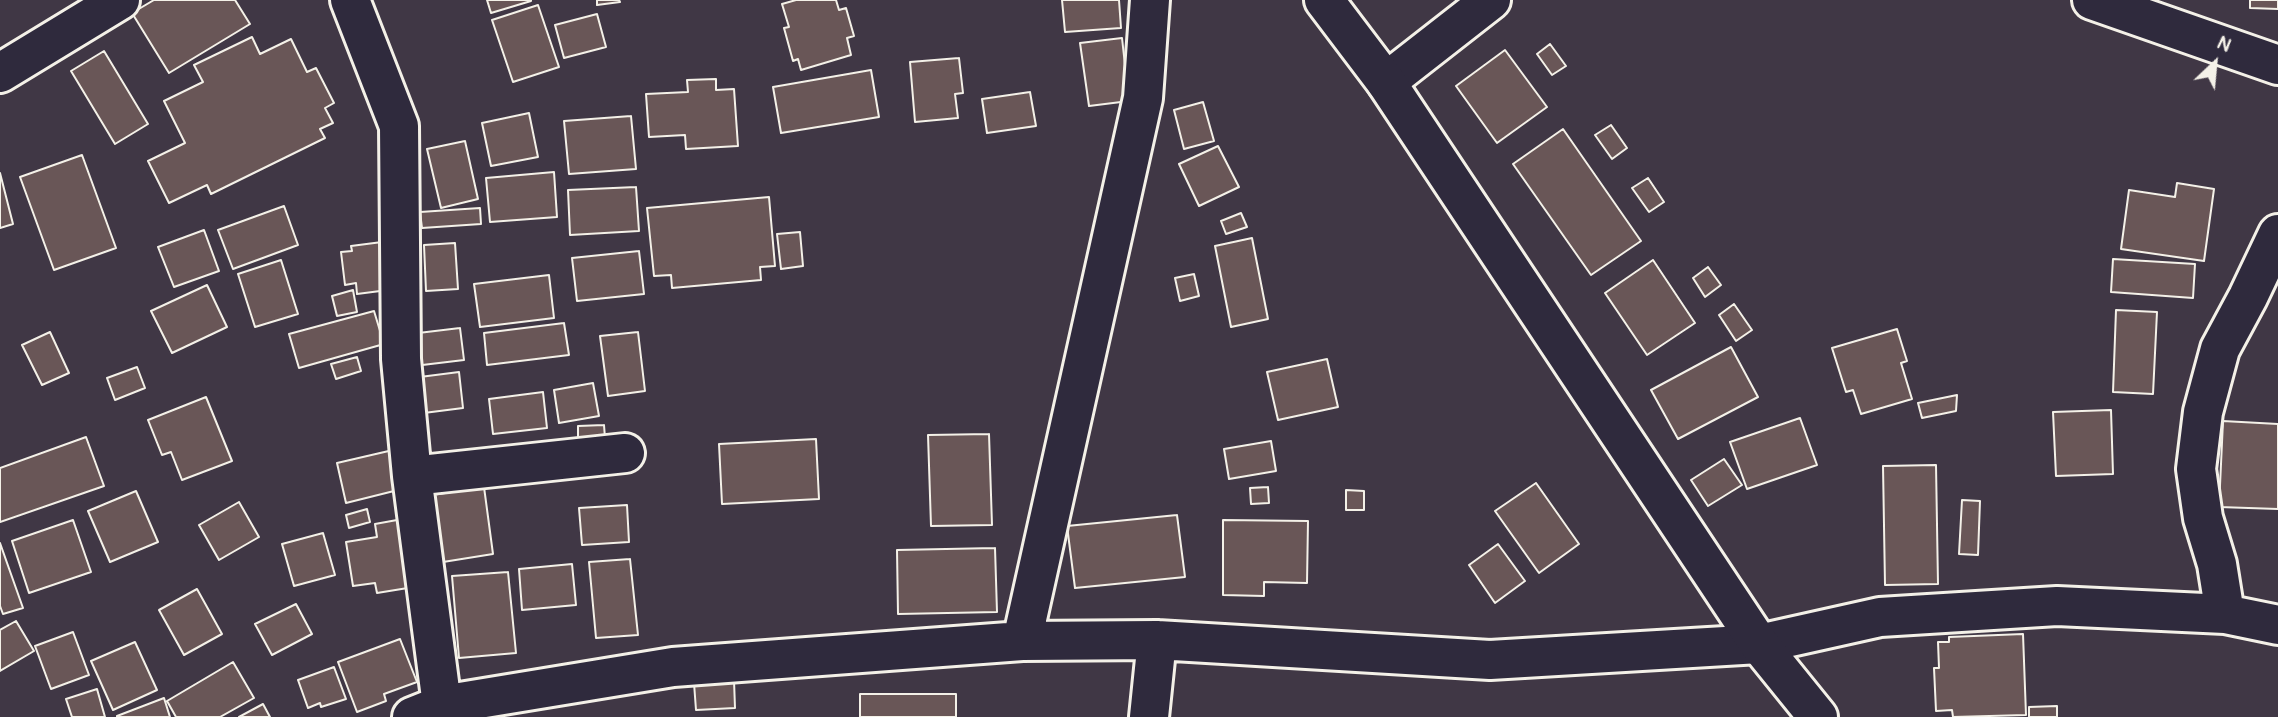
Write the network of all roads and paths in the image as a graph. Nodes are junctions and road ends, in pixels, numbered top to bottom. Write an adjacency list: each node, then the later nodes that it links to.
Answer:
1 (120, 0): 8 (street)
2 (350, 0): 12 (street)
3 (1150, 0): 16 (street)
4 (1324, 0): 9 (street)
5 (1491, 0): 9 (street)
6 (2092, 0): 7 (street)
7 (2278, 65)
8 (0, 73)
9 (1386, 82): 17 (street)
10 (2278, 233): 13 (street)
11 (625, 453): 12 (street)
12 (412, 475): 18 (street)
13 (2225, 614): 14 (street); 17 (street)
14 (2278, 625)
15 (1157, 640): 16 (street); 17 (street); 19 (street)
16 (1022, 641): 18 (street)
17 (1759, 644): 20 (street)
18 (427, 711)
19 (1149, 717)
20 (1818, 717)

